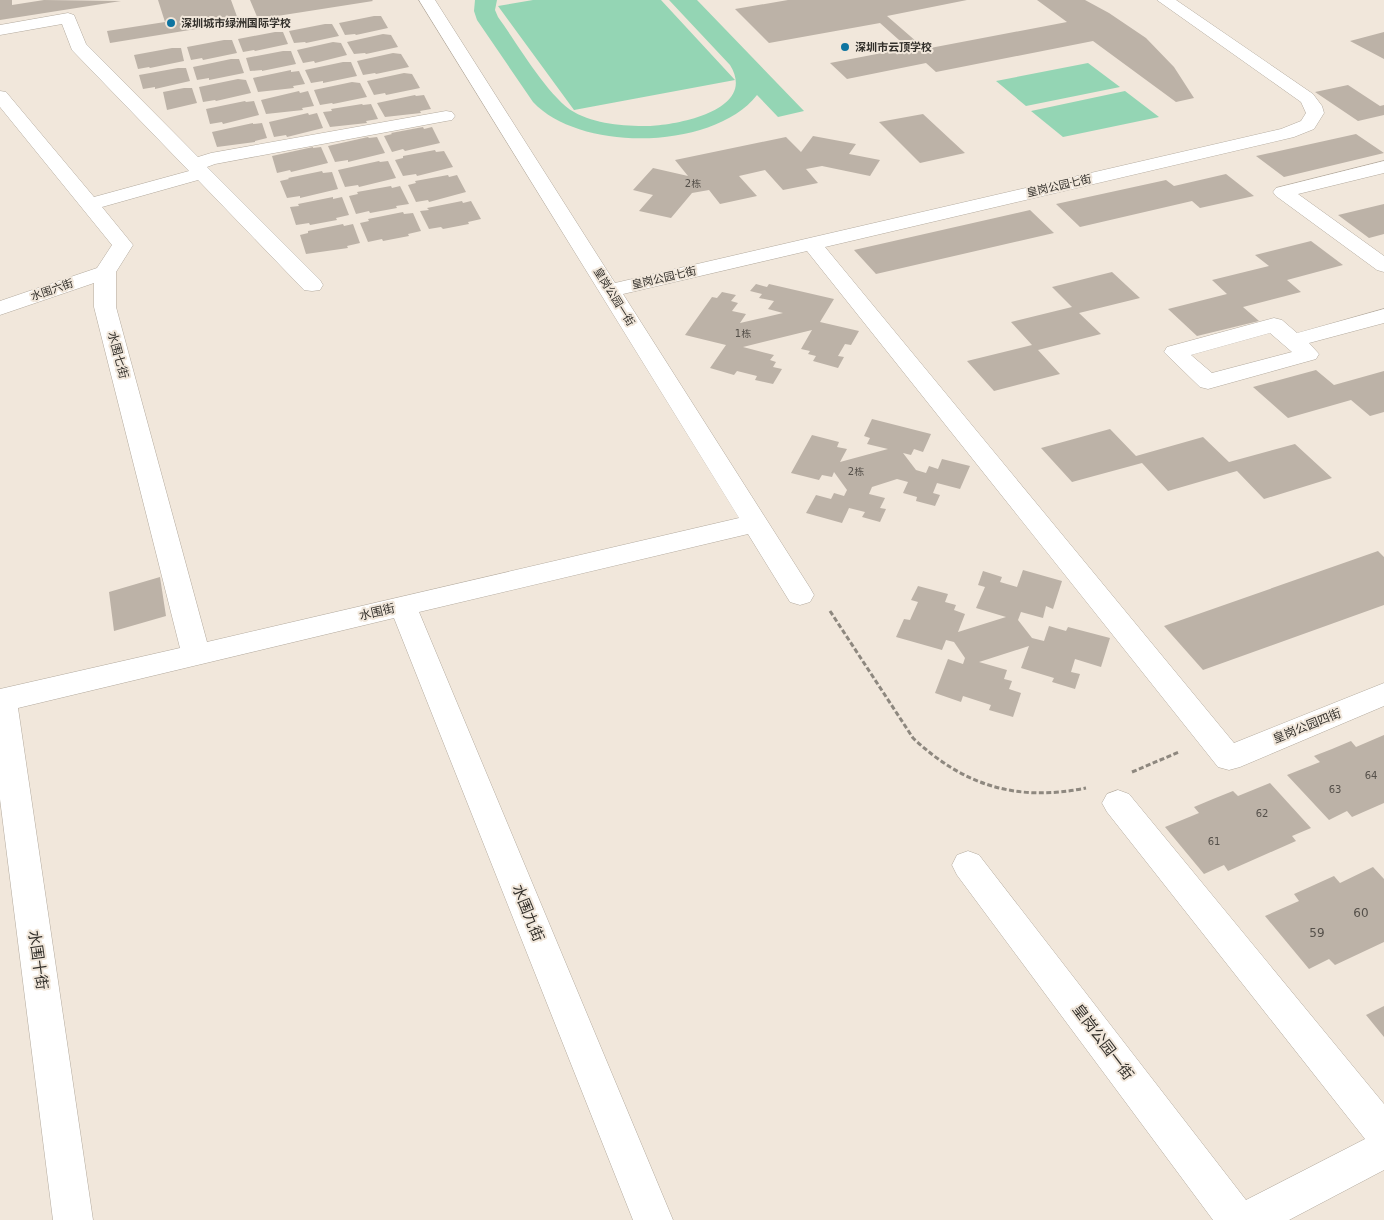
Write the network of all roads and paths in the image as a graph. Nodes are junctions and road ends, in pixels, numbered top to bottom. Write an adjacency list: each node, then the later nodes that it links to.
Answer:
1 (427, 0): 13 (street, 皇岗公园一街)
2 (1165, 0): 9 (street, 皇岗公园七街)
3 (0, 30): 7 (street)
4 (0, 96): 8 (street)
5 (446, 116): 7 (street)
6 (1384, 168): 10 (street)
7 (198, 169): 8 (street); 12 (street)
8 (89, 204): 11 (street)
9 (812, 244): 13 (street, 皇岗公园七街); 23 (street)
10 (1384, 266)
11 (105, 272): 14 (street, 水围六街); 20 (street, 水围七街)
12 (312, 285)
13 (610, 291): 17 (street, 皇岗公园一街)
14 (0, 308)
15 (1384, 316): 16 (street)
16 (1293, 341): 16 (street)
17 (754, 523): 18 (street, 皇岗公园一街); 19 (street, 水围街)
18 (800, 594): 24 (path)
19 (403, 606): 20 (street, 水围街); 29 (street, 水围九街)
20 (196, 654): 22 (street, 水围街)
21 (1384, 694): 23 (street, 皇岗公园四街)
22 (1, 700): 28 (street, 水围十街)
23 (1229, 758): 24 (path)
24 (1111, 788): 26 (street)
25 (968, 865): 30 (street, 皇岗公园一街)
26 (1384, 1133)
27 (1384, 1150): 31 (street)
28 (73, 1220)
29 (653, 1220)
30 (1237, 1220)
31 (1249, 1220)

